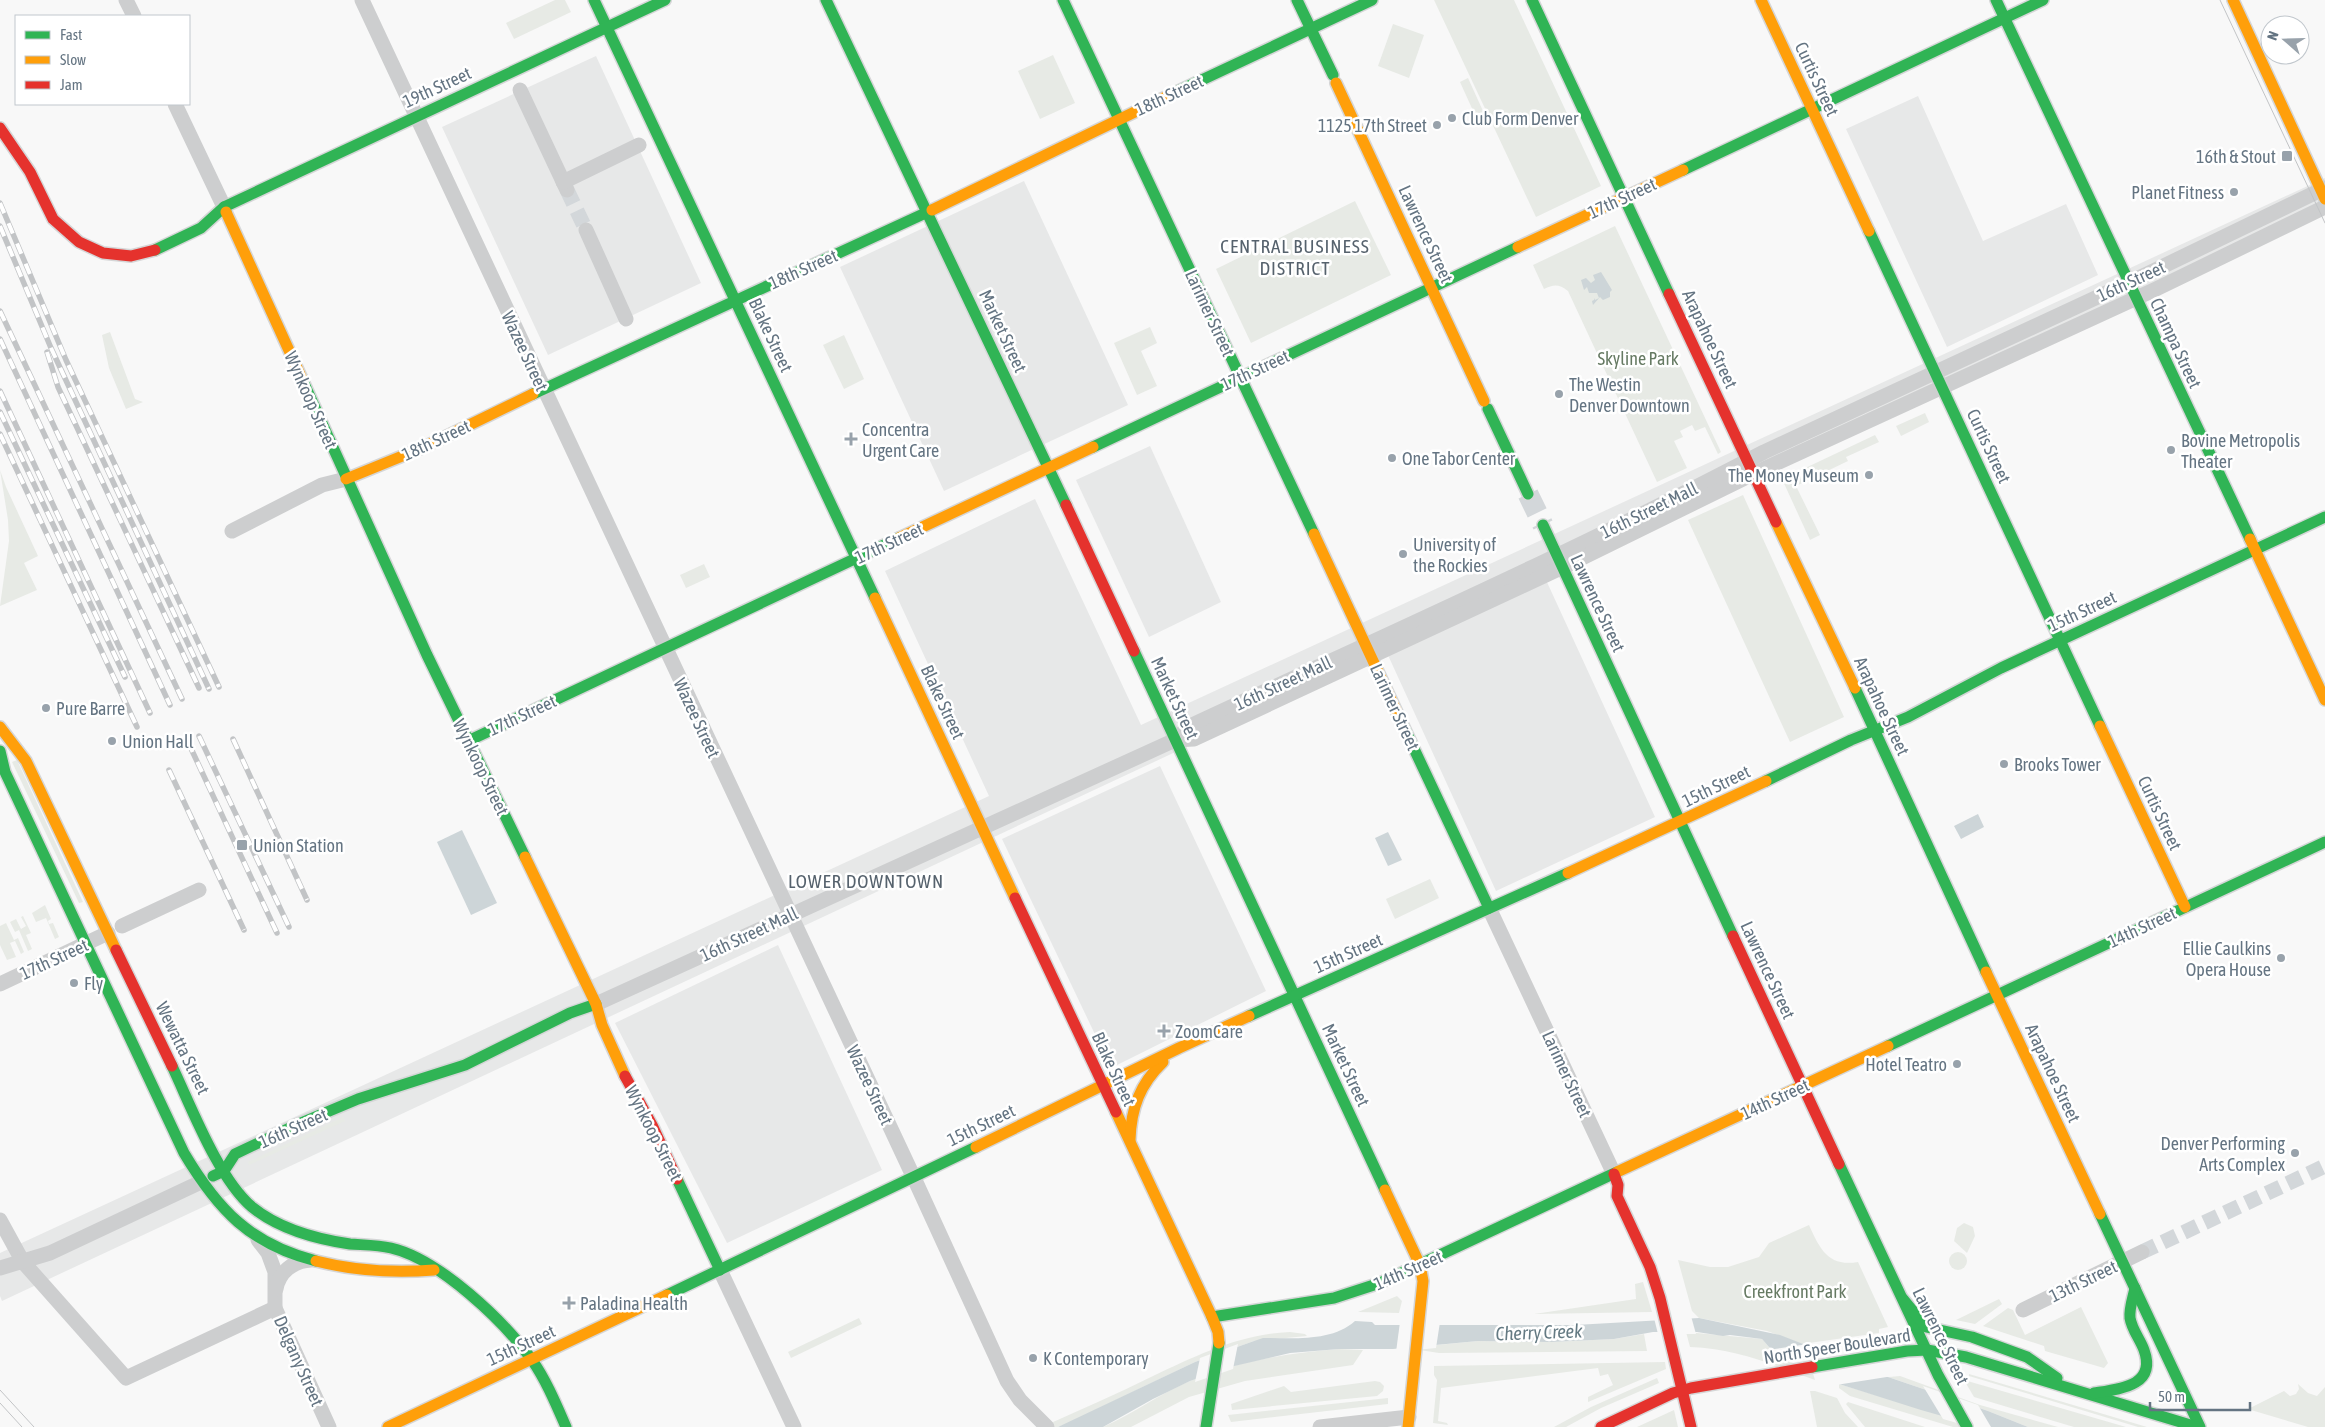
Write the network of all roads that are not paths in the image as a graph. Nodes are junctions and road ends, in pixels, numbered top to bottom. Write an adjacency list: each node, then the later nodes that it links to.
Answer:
1 (126, 0): 14 (street)
2 (362, 0): 21 (street, Wazee Street)
3 (594, 0): 16 (main road, Blake Street)
4 (665, 0): 16 (main road, 19th Street)
5 (826, 0): 29 (main road, Market Street)
6 (1063, 0): 22 (main road, Larimer Street)
7 (1297, 0): 17 (main road, Lawrence Street)
8 (1372, 0): 17 (main road, 18th Street)
9 (1532, 0): 26 (main road, Arapahoe Street)
10 (1761, 0): 20 (main road, Curtis Street)
11 (1996, 0): 15 (main road, Champa Street)
12 (2043, 0): 15 (main road, 17th Street)
13 (2233, 0): 25 (main road)
14 (134, 15)
15 (2004, 18): 20 (main road, 17th Street); 31 (main road, Champa Street)
16 (608, 27): 21 (main road, 19th Street); 34 (main road, Blake Street)
17 (1311, 29): 22 (main road, 18th Street); 32 (main road, Lawrence Street)
18 (520, 90): 24 (street)
19 (175, 105): 27 (street, Wynkoop Street)
20 (1812, 108): 26 (main road, 17th Street); 36 (main road, Curtis Street)
21 (416, 116): 27 (main road, 19th Street); 38 (street, Wazee Street)
22 (1118, 119): 29 (main road, 18th Street); 37 (main road, Larimer Street)
23 (0, 128): 27 (main road, 19th Street)
24 (639, 145)
25 (2324, 192): 31 (street, 16th Street)
26 (1624, 197): 32 (main road, 17th Street); 41 (main road, Arapahoe Street)
27 (224, 207): 42 (main road, Wynkoop Street)
28 (2325, 207): 33 (street, 16th Street)
29 (927, 211): 34 (main road, 18th Street); 40 (main road, Market Street)
30 (586, 230): 35 (street)
31 (2129, 282): 33 (main road, Champa Street); 36 (street, 16th Street)
32 (1432, 287): 37 (main road, 17th Street); 43 (main road, Lawrence Street)
33 (2136, 298): 39 (street, 16th Street); 47 (main road, Champa Street)
34 (735, 300): 38 (main road, 18th Street); 48 (main road, Blake Street)
35 (626, 319)
36 (1936, 372): 39 (main road, Curtis Street); 41 (street, 16th Street Mall)
37 (1240, 377): 40 (main road, 17th Street); 52 (main road, Larimer Street)
38 (543, 389): 42 (main road, 18th Street); 51 (street, Wazee Street)
39 (1943, 389): 41 (street, 16th Street Mall); 50 (main road, Curtis Street)
40 (1048, 468): 48 (main road, 17th Street); 56 (main road, Market Street)
41 (1750, 468): 49 (street, 16th Street Mall); 55 (main road, Arapahoe Street)
42 (346, 479): 46 (street, 18th Street); 57 (main road, Wynkoop Street)
43 (1528, 494)
44 (2325, 518): 47 (main road, 15th Street)
45 (1542, 525): 49 (main road, Lawrence Street)
46 (232, 531)
47 (2254, 550): 50 (main road, 15th Street); 53 (main road, Champa Street)
48 (856, 558): 51 (main road, 17th Street); 60 (main road, Blake Street)
49 (1559, 561): 52 (street, 16th Street Mall); 59 (main road, Lawrence Street)
50 (2060, 640): 55 (main road, 15th Street); 63 (main road, Curtis Street)
51 (664, 649): 57 (main road, 17th Street); 65 (street, Wazee Street)
52 (1368, 650): 56 (street, 16th Street Mall); 64 (main road, Larimer Street)
53 (2325, 700)
54 (0, 727): 67 (main road, Wewatta Street)
55 (1876, 730): 59 (main road, 15th Street); 70 (main road, Arapahoe Street)
56 (1175, 740): 60 (street, 16th Street Mall); 71 (main road, Market Street)
57 (468, 741): 72 (main road, Wynkoop Street)
58 (0, 752): 68 (main road)
59 (1680, 822): 64 (main road, 15th Street); 75 (main road, Lawrence Street)
60 (982, 828): 65 (street, 16th Street Mall); 74 (main road, Blake Street)
61 (2325, 842): 63 (main road, 14th Street)
62 (200, 890): 66 (street)
63 (2185, 907): 70 (main road, 14th Street)
64 (1489, 908): 71 (main road, 15th Street); 78 (street, Larimer Street)
65 (790, 915): 72 (street, 16th Street Mall); 79 (street, Wazee Street)
66 (122, 926)
67 (108, 933): 68 (street, 17th Street); 77 (main road, Wewatta Street)
68 (86, 944): 69 (street, 17th Street); 80 (main road)
69 (0, 984)
70 (1996, 995): 75 (main road, 14th Street); 87 (main road, Arapahoe Street)
71 (1294, 996): 73 (main road, 15th Street); 88 (main road, Market Street)
72 (596, 1004): 77 (main road, 16th Street); 91 (main road, Wynkoop Street)
73 (1178, 1048): 74 (main road, 15th Street); 76 (main road)
74 (1103, 1086): 76 (main road, Blake Street); 79 (main road, 15th Street)
75 (1802, 1086): 78 (main road, 14th Street); 93 (main road, Lawrence Street)
76 (1130, 1145): 96 (main road, Blake Street)
77 (224, 1171): 80 (main road, 16th Street); 90 (main road, Wewatta Street)
78 (1614, 1174): 88 (main road, 14th Street); 100 (main road, Larimer Street)
79 (914, 1178): 91 (main road, 15th Street); 108 (street, Wazee Street)
80 (201, 1182): 82 (main road); 86 (street, 16th Street)
81 (0, 1220): 86 (street)
82 (249, 1232): 85 (main road); 94 (street, Delgany Street)
83 (2142, 1252): 87 (street, 13th Street)
84 (0, 1258): 86 (street)
85 (315, 1260): 90 (main road); 94 (street, Delgany Street)
86 (23, 1262): 89 (street, 16th Street); 94 (street)
87 (2122, 1262): 92 (main road, Arapahoe Street); 95 (street, 13th Street)
88 (1420, 1265): 96 (main road, 14th Street); 102 (main road, Market Street)
89 (0, 1268)
90 (434, 1270): 98 (main road, Wewatta Street)
91 (720, 1270): 98 (main road, 15th Street); 107 (street, Wynkoop Street)
92 (2135, 1288): 101 (main road); 113 (main road, Arapahoe Street)
93 (1903, 1299): 97 (main road, Lawrence Street); 99 (main road)
94 (275, 1301): 104 (street, Delgany Street)
95 (2023, 1310)
96 (1212, 1317): 103 (main road, Blake Street)
97 (1928, 1352): 99 (main road, North Speer Boulevard); 100 (main road, North Speer Boulevard); 112 (main road, Lawrence Street)
98 (531, 1360): 105 (main road, 15th Street); 106 (main road, Wewatta Street)
99 (2072, 1389): 101 (main road, North Speer Boulevard)
100 (1682, 1390): 110 (main road, North Speer Boulevard); 111 (main road, Larimer Street)
101 (2088, 1394): 113 (main road, North Speer Boulevard)
102 (1408, 1422): 109 (street)
103 (1207, 1423)
104 (329, 1427)
105 (388, 1427)
106 (566, 1427)
107 (794, 1427)
108 (1046, 1427)
109 (1320, 1427)
110 (1601, 1427)
111 (1691, 1427)
112 (1967, 1427)
113 (2198, 1427)

